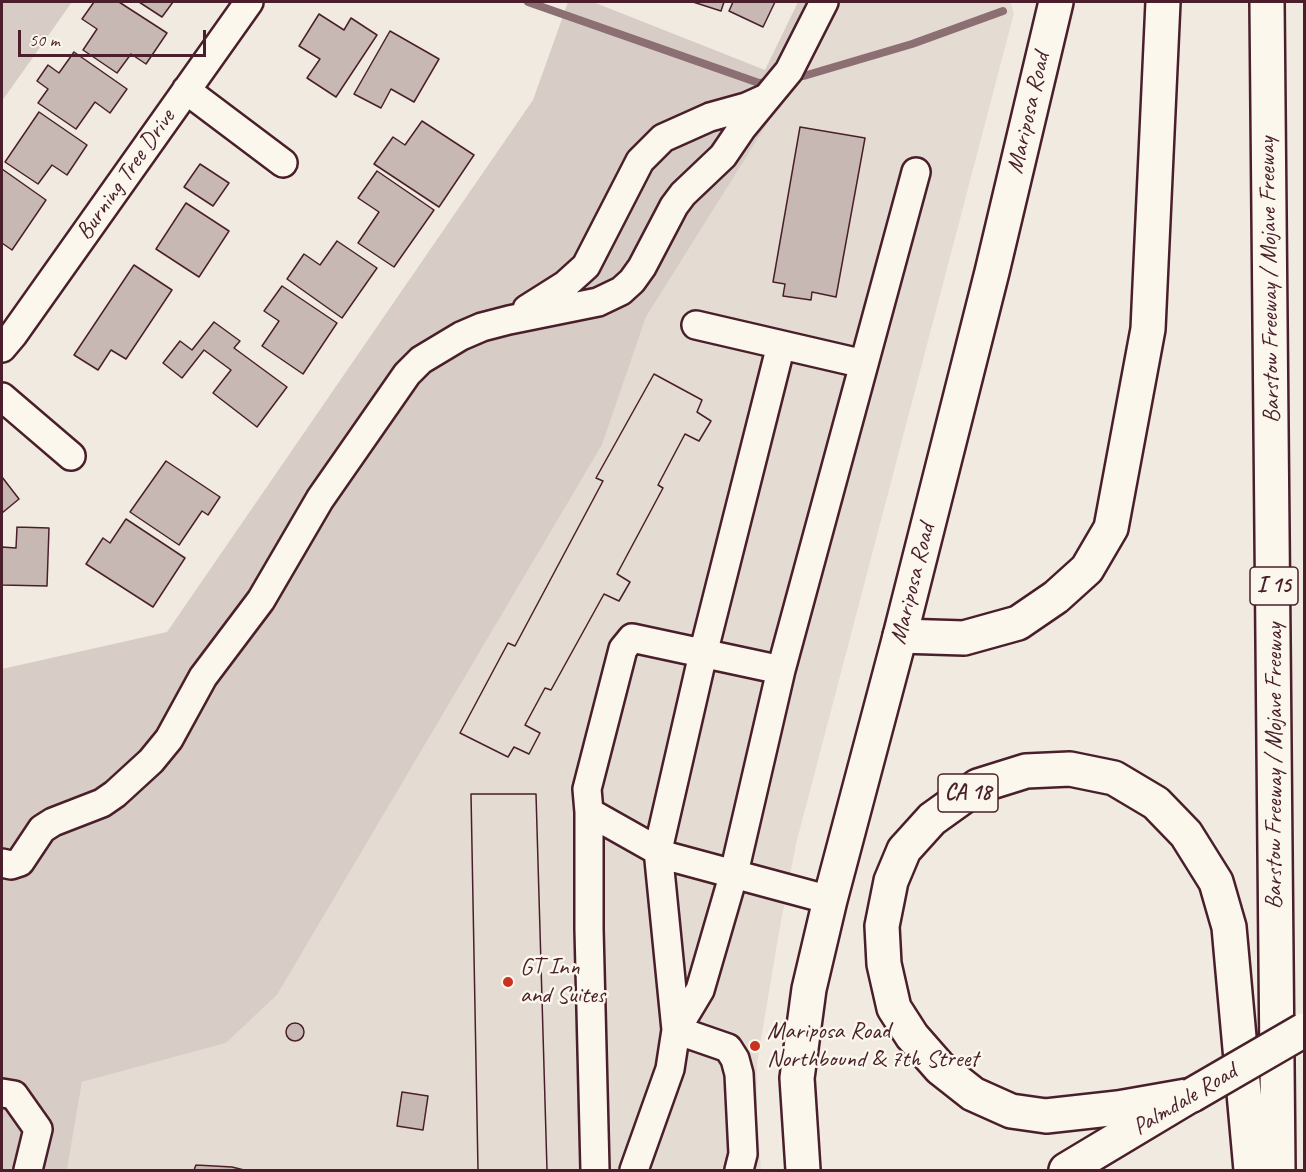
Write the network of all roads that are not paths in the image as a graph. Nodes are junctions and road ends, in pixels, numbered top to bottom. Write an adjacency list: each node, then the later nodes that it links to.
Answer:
1 (249, 2): 6 (street, Burning Tree Drive)
2 (824, 2): 7 (street)
3 (1056, 2): 17 (main road, Mariposa Road)
4 (1163, 2): 17 (main road)
5 (1267, 2): 36 (main road, Barstow Freeway / Mojave Freeway / I 15)
6 (186, 90): 8 (street); 13 (street, Burning Tree Drive)
7 (767, 98): 10 (street); 10 (street)
8 (283, 163)
9 (916, 172): 14 (street)
10 (509, 320): 22 (street)
11 (696, 325): 12 (street)
12 (781, 345): 14 (street); 18 (street)
13 (2, 348)
14 (864, 364): 19 (street)
15 (2, 397): 16 (street)
16 (71, 456)
17 (900, 636): 24 (main road, Mariposa Road)
18 (703, 654): 19 (street); 20 (street); 21 (street)
19 (781, 670): 23 (street)
20 (589, 812): 21 (street); 30 (street)
21 (658, 850): 23 (street); 25 (street)
22 (2, 863)
23 (734, 873): 24 (street); 25 (street)
24 (830, 900): 33 (main road, Mariposa Road)
25 (675, 1030): 31 (street); 32 (street)
26 (1305, 1030): 28 (main road, Palmdale Road, bridge)
27 (2, 1093): 29 (street)
28 (1192, 1095): 34 (main road, Palmdale Road); 35 (main road, CA 18)
29 (28, 1170)
30 (594, 1170)
31 (634, 1170)
32 (739, 1170)
33 (803, 1170)
34 (1066, 1170)
35 (1251, 1170)
36 (1278, 1170)

